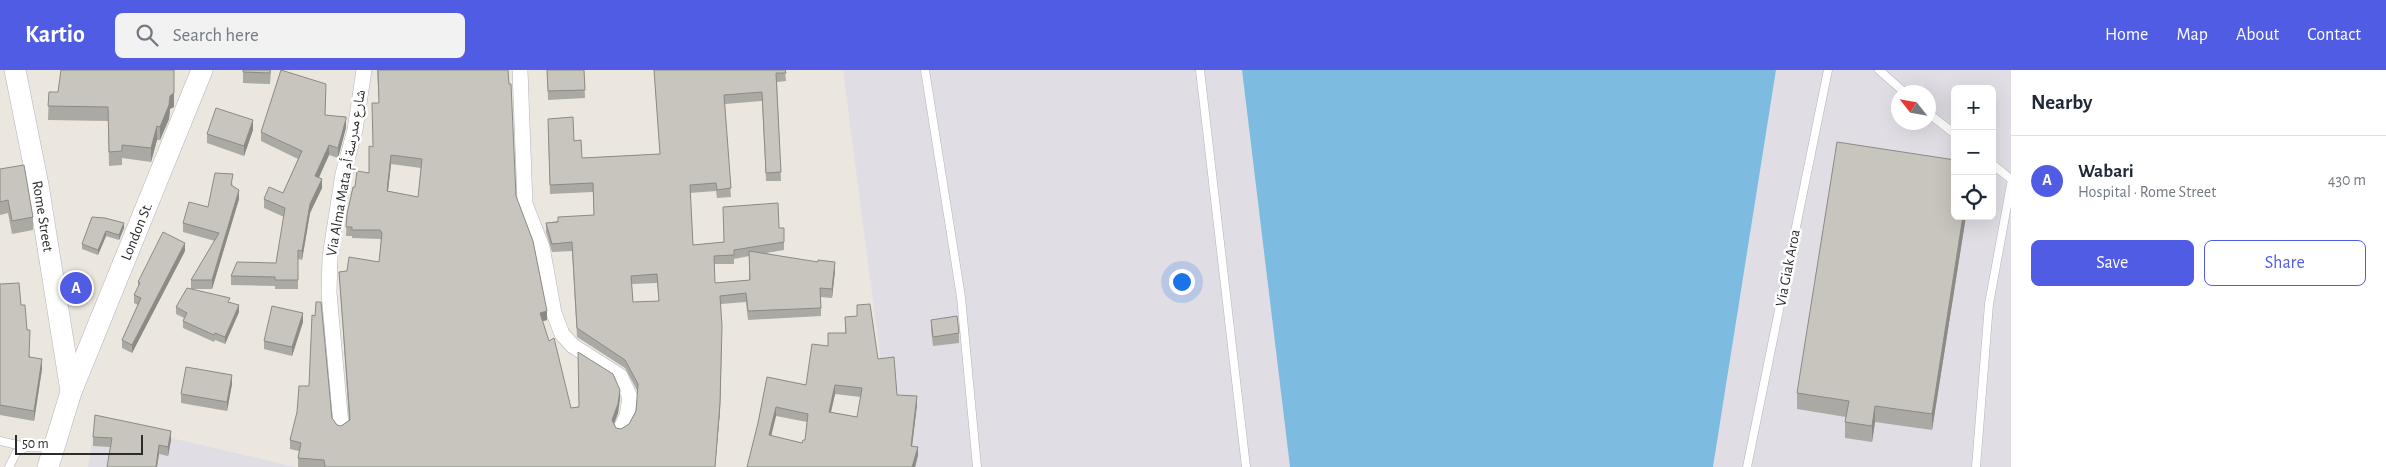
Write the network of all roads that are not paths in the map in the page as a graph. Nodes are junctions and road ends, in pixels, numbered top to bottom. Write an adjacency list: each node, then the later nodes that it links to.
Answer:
1 (15, 70): 15 (main road, Rome Street)
2 (202, 70): 15 (main road, London St.)
3 (364, 70): 16 (street, Via Alma Mata شارع مدرسة أم)
4 (520, 70): 17 (street)
5 (926, 70): 22 (lane)
6 (1200, 70): 23 (lane)
7 (1828, 70): 24 (lane, Via Giak Aroa)
8 (1879, 70): 9 (lane)
9 (1896, 85)
10 (1936, 119): 11 (lane)
11 (1951, 131)
12 (1996, 167): 13 (lane)
13 (2011, 180)
14 (2011, 184): 25 (lane)
15 (71, 392): 20 (main road)
16 (341, 425)
17 (621, 428)
18 (0, 441): 19 (lane)
19 (26, 447): 20 (lane); 21 (lane)
20 (52, 461)
21 (9, 467)
22 (977, 467)
23 (1246, 467)
24 (1747, 467)
25 (1976, 467)

